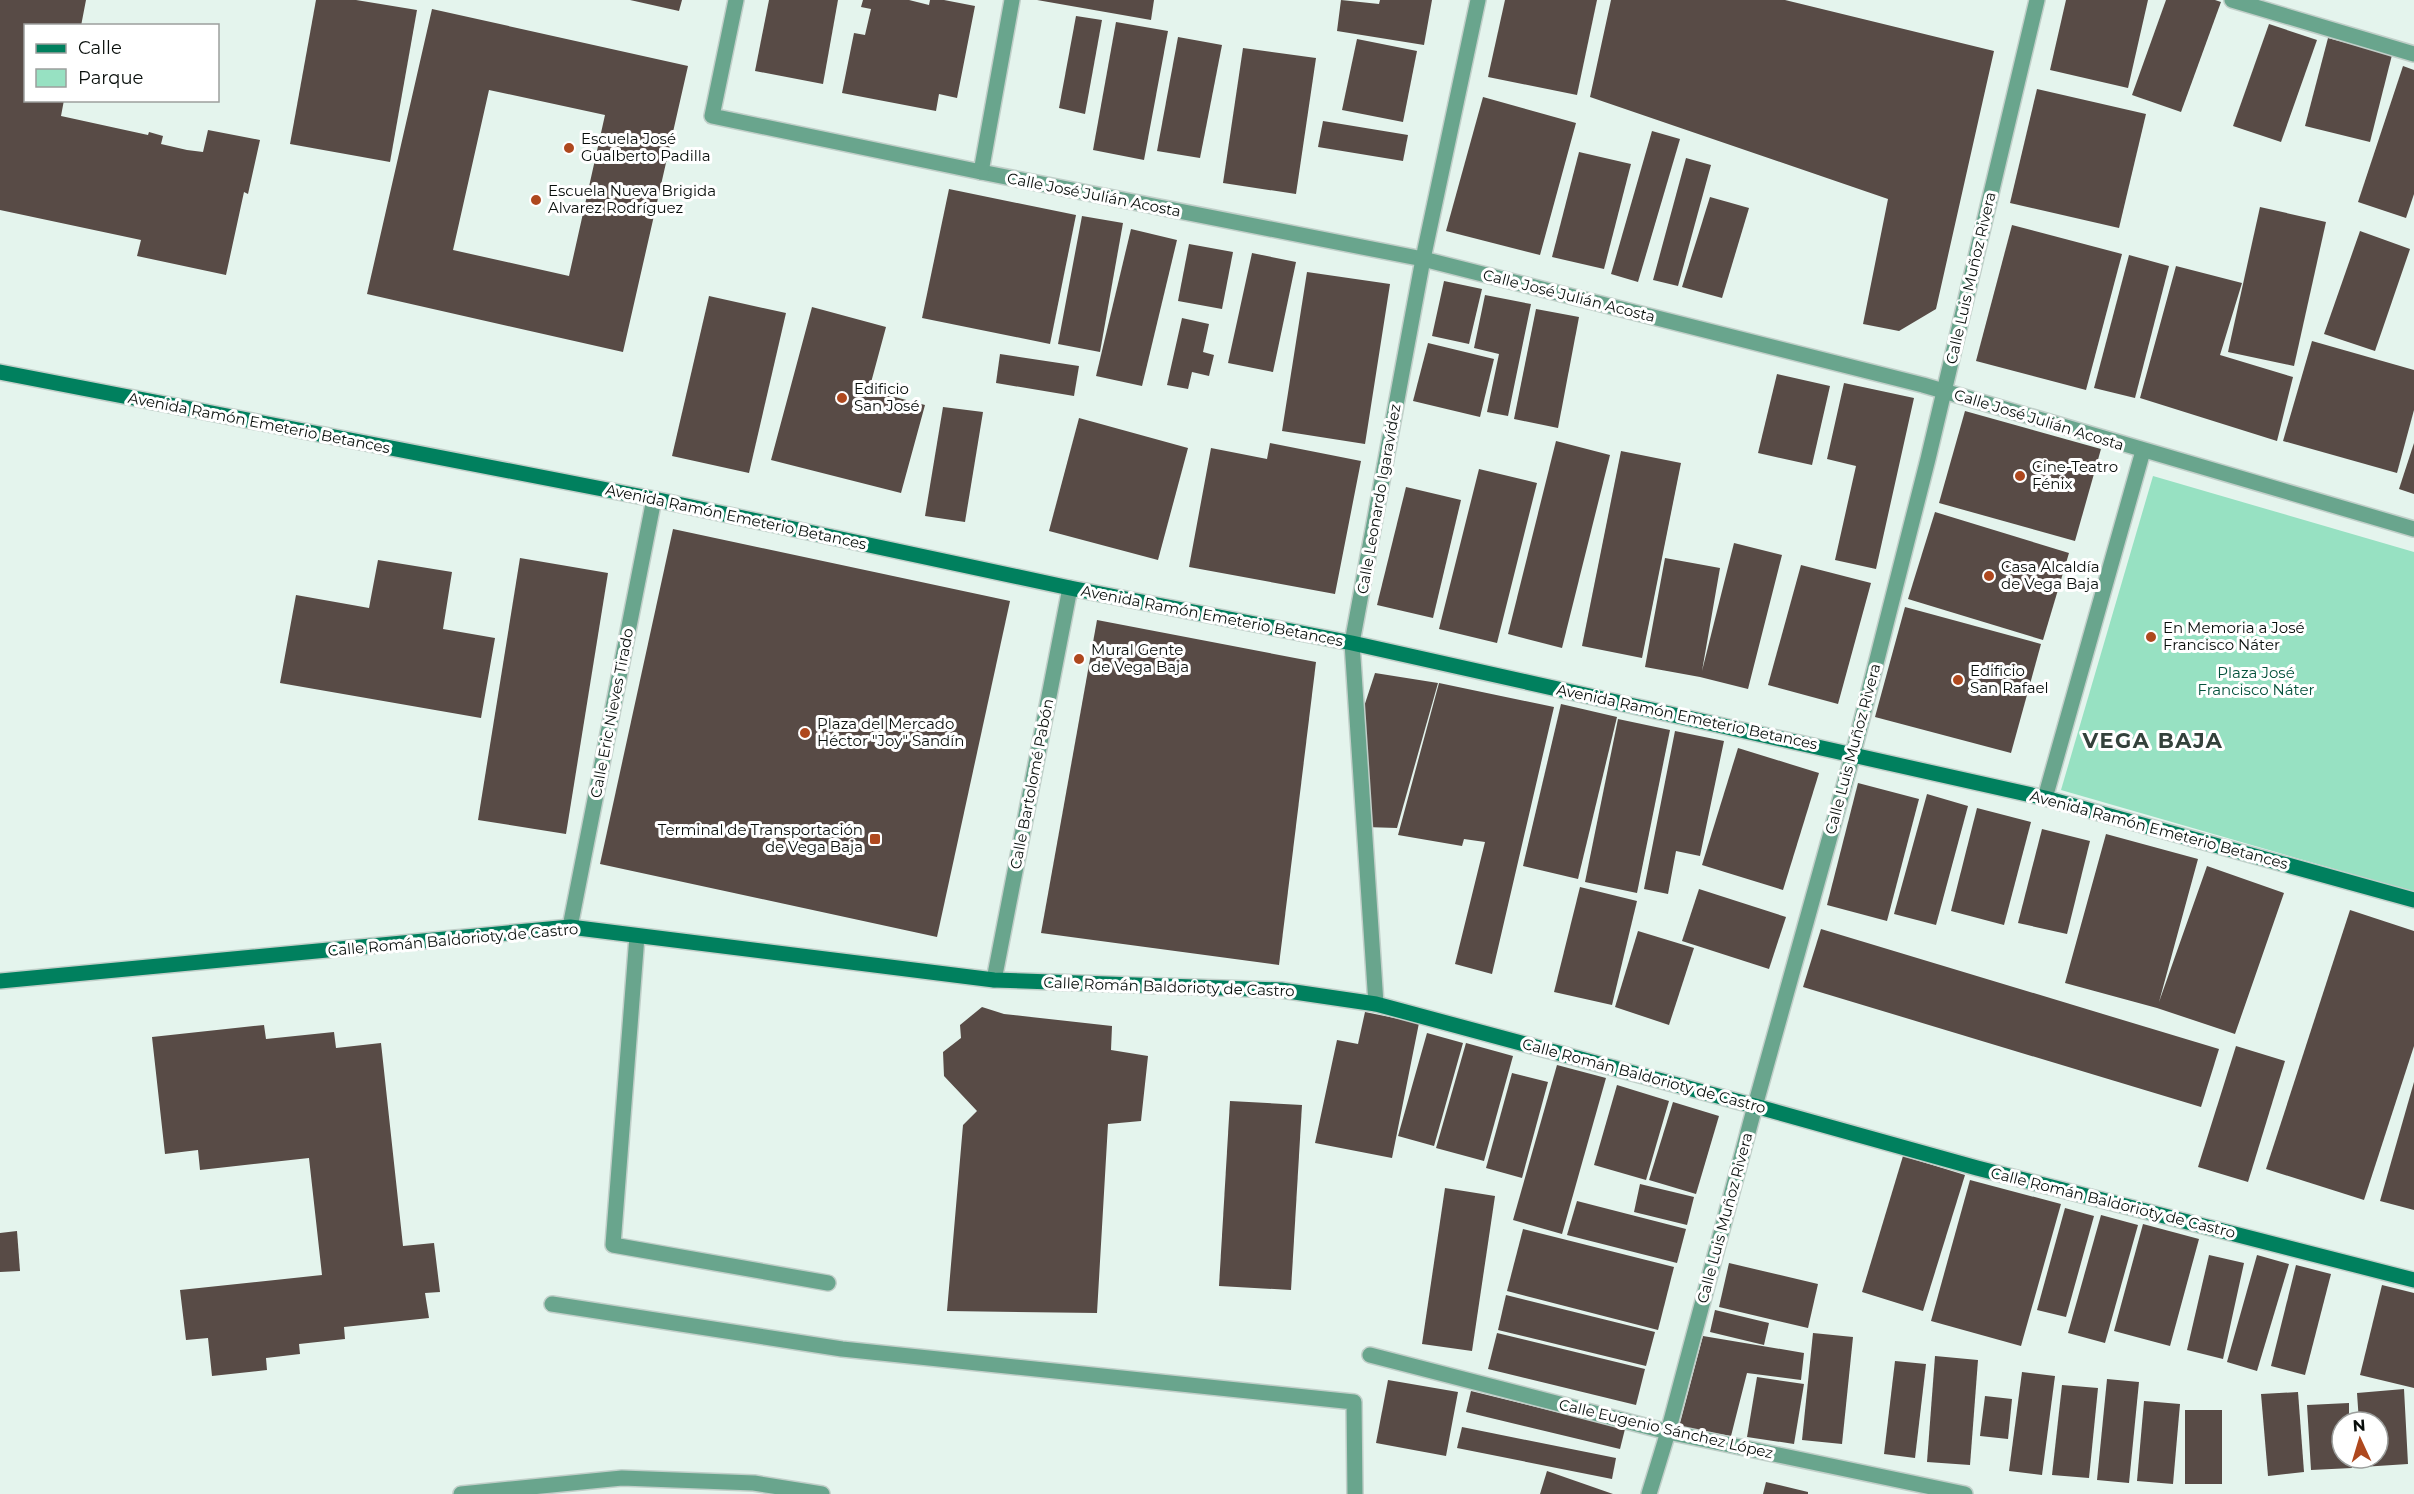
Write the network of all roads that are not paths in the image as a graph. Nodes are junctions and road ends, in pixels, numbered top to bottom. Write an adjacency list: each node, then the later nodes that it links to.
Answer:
1 (736, 0): 7 (street, Calle José Julián Acosta)
2 (1012, 0): 7 (street)
3 (1478, 0): 8 (street, Calle Leonardo Igaravídez)
4 (2037, 0): 10 (street, Calle Luis Muñoz Rivera)
5 (2232, 0): 6 (street)
6 (2414, 54)
7 (981, 172): 8 (street, Calle José Julián Acosta)
8 (1423, 259): 10 (street, Calle José Julián Acosta); 15 (street, Calle Leonardo Igaravídez)
9 (0, 372): 12 (street, Avenida Ramón Emeterio Betances)
10 (1944, 391): 11 (street, Calle José Julián Acosta); 16 (street, Calle Luis Muñoz Rivera)
11 (2143, 451): 13 (street, Calle José Julián Acosta); 17 (street)
12 (654, 499): 14 (street, Avenida Ramón Emeterio Betances); 19 (street, Calle Eric Nieves Tirado)
13 (2414, 530)
14 (1070, 588): 15 (street, Avenida Ramón Emeterio Betances); 21 (street, Calle Bartolomé Pabón)
15 (1352, 643): 16 (street, Avenida Ramón Emeterio Betances); 23 (street, Calle Leonardo Igaravídez)
16 (1853, 754): 17 (street, Avenida Ramón Emeterio Betances); 24 (street, Calle Luis Muñoz Rivera)
17 (2045, 798): 18 (street, Avenida Ramón Emeterio Betances)
18 (2414, 900)
19 (570, 927): 20 (street, Calle Román Baldorioty de Castro); 22 (street, Calle Román Baldorioty de Castro)
20 (637, 936): 21 (street, Calle Román Baldorioty de Castro); 26 (street)
21 (994, 980): 23 (street, Calle Román Baldorioty de Castro)
22 (0, 981)
23 (1376, 1004): 24 (street, Calle Román Baldorioty de Castro)
24 (1755, 1106): 25 (street, Calle Román Baldorioty de Castro); 29 (street, Calle Luis Muñoz Rivera)
25 (2414, 1280)
26 (828, 1283)
27 (552, 1304): 32 (street)
28 (1370, 1355): 29 (street, Calle Eugenio Sánchez López)
29 (1668, 1432): 33 (street, Calle Luis Muñoz Rivera); 34 (street, Calle Eugenio Sánchez López)
30 (461, 1494): 31 (street)
31 (822, 1494)
32 (1355, 1494)
33 (1649, 1494)
34 (1965, 1494)

